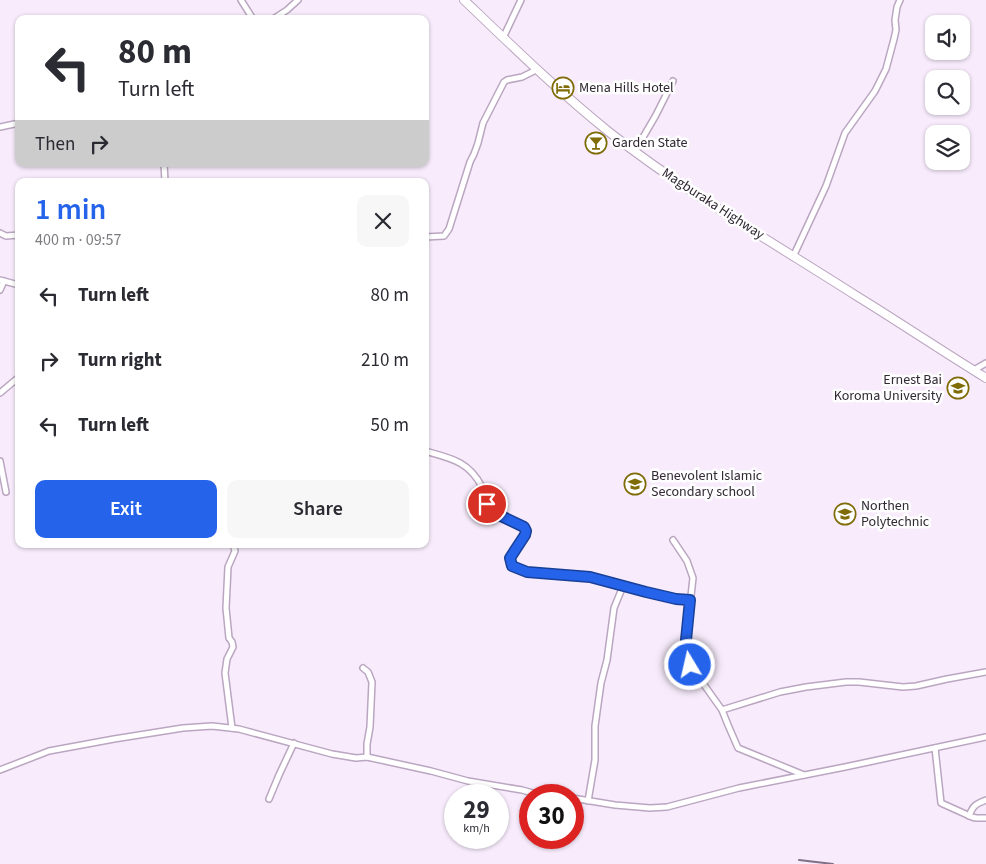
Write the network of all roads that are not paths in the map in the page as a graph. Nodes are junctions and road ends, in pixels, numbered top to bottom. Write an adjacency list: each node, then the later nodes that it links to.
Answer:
1 (241, 0): 6 (street)
2 (298, 0): 7 (street)
3 (464, 0): 8 (main road, Magburaka Highway)
4 (521, 0): 8 (street)
5 (900, 0): 17 (street)
6 (250, 15)
7 (280, 15)
8 (503, 38): 9 (main road, Magburaka Highway)
9 (536, 70): 13 (main road, Magburaka Highway); 16 (street)
10 (673, 81): 13 (street)
11 (15, 125): 12 (street)
12 (0, 127)
13 (635, 151): 17 (main road, Magburaka Highway)
14 (0, 233): 15 (street)
15 (15, 235)
16 (429, 237)
17 (793, 257): 22 (main road, Magburaka Highway)
18 (2, 281): 19 (street); 20 (street)
19 (15, 284)
20 (0, 290)
21 (986, 363): 22 (street)
22 (974, 370): 23 (main road, Magburaka Highway)
23 (986, 378)
24 (15, 380): 25 (street)
25 (1, 391)
26 (429, 452): 31 (street)
27 (0, 461): 28 (street)
28 (6, 492)
29 (673, 540): 32 (street)
30 (234, 548): 36 (street)
31 (623, 586): 32 (street); 47 (street)
32 (690, 600): 35 (street)
33 (363, 668): 40 (street)
34 (986, 672): 35 (street)
35 (722, 710): 42 (street)
36 (232, 728): 38 (street); 41 (street)
37 (986, 737): 39 (street)
38 (294, 743): 40 (street); 44 (street)
39 (935, 748): 42 (street); 48 (street)
40 (367, 758): 43 (street)
41 (0, 770)
42 (804, 775): 47 (street)
43 (519, 790)
44 (269, 799)
45 (584, 800): 47 (street)
46 (986, 800): 48 (street)
47 (588, 801)
48 (969, 816): 49 (street)
49 (986, 818)

